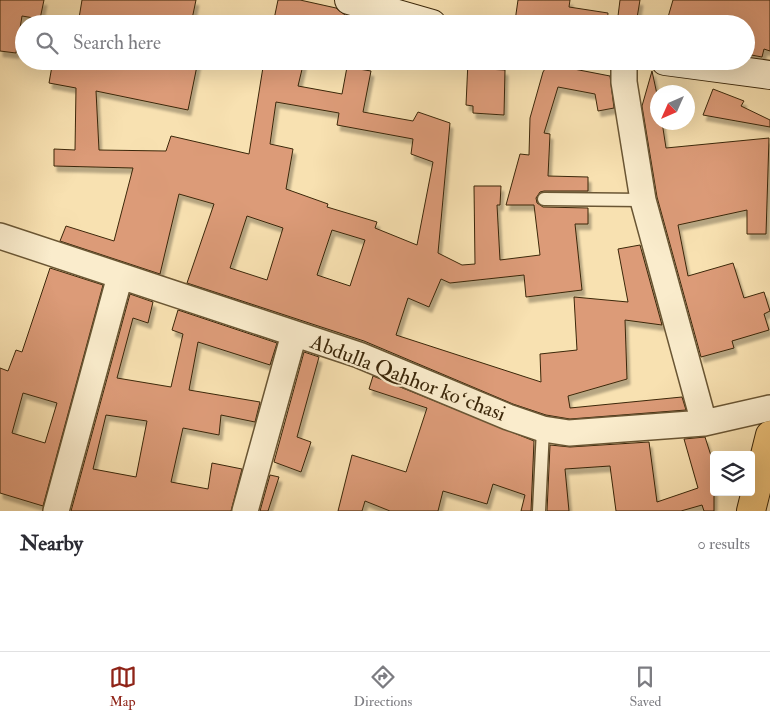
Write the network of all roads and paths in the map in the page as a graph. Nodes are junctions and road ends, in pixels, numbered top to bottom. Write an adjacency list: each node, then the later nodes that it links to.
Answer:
1 (349, 0): 2 (street)
2 (401, 15)
3 (624, 70): 7 (street)
4 (732, 70): 5 (street)
5 (770, 75)
6 (544, 199): 7 (lane)
7 (643, 200): 12 (street)
8 (0, 236): 9 (street, Abdulla Qahhor koʻchasi)
9 (120, 276): 10 (street, Abdulla Qahhor koʻchasi); 15 (street)
10 (294, 334): 13 (street, Abdulla Qahhor koʻchasi); 16 (street)
11 (770, 408): 12 (street, Abdulla Qahhor koʻchasi)
12 (704, 422): 13 (street, Abdulla Qahhor koʻchasi)
13 (543, 429): 17 (lane)
14 (770, 435): 18 (highway)
15 (56, 511)
16 (245, 511)
17 (539, 511)
18 (751, 511)

